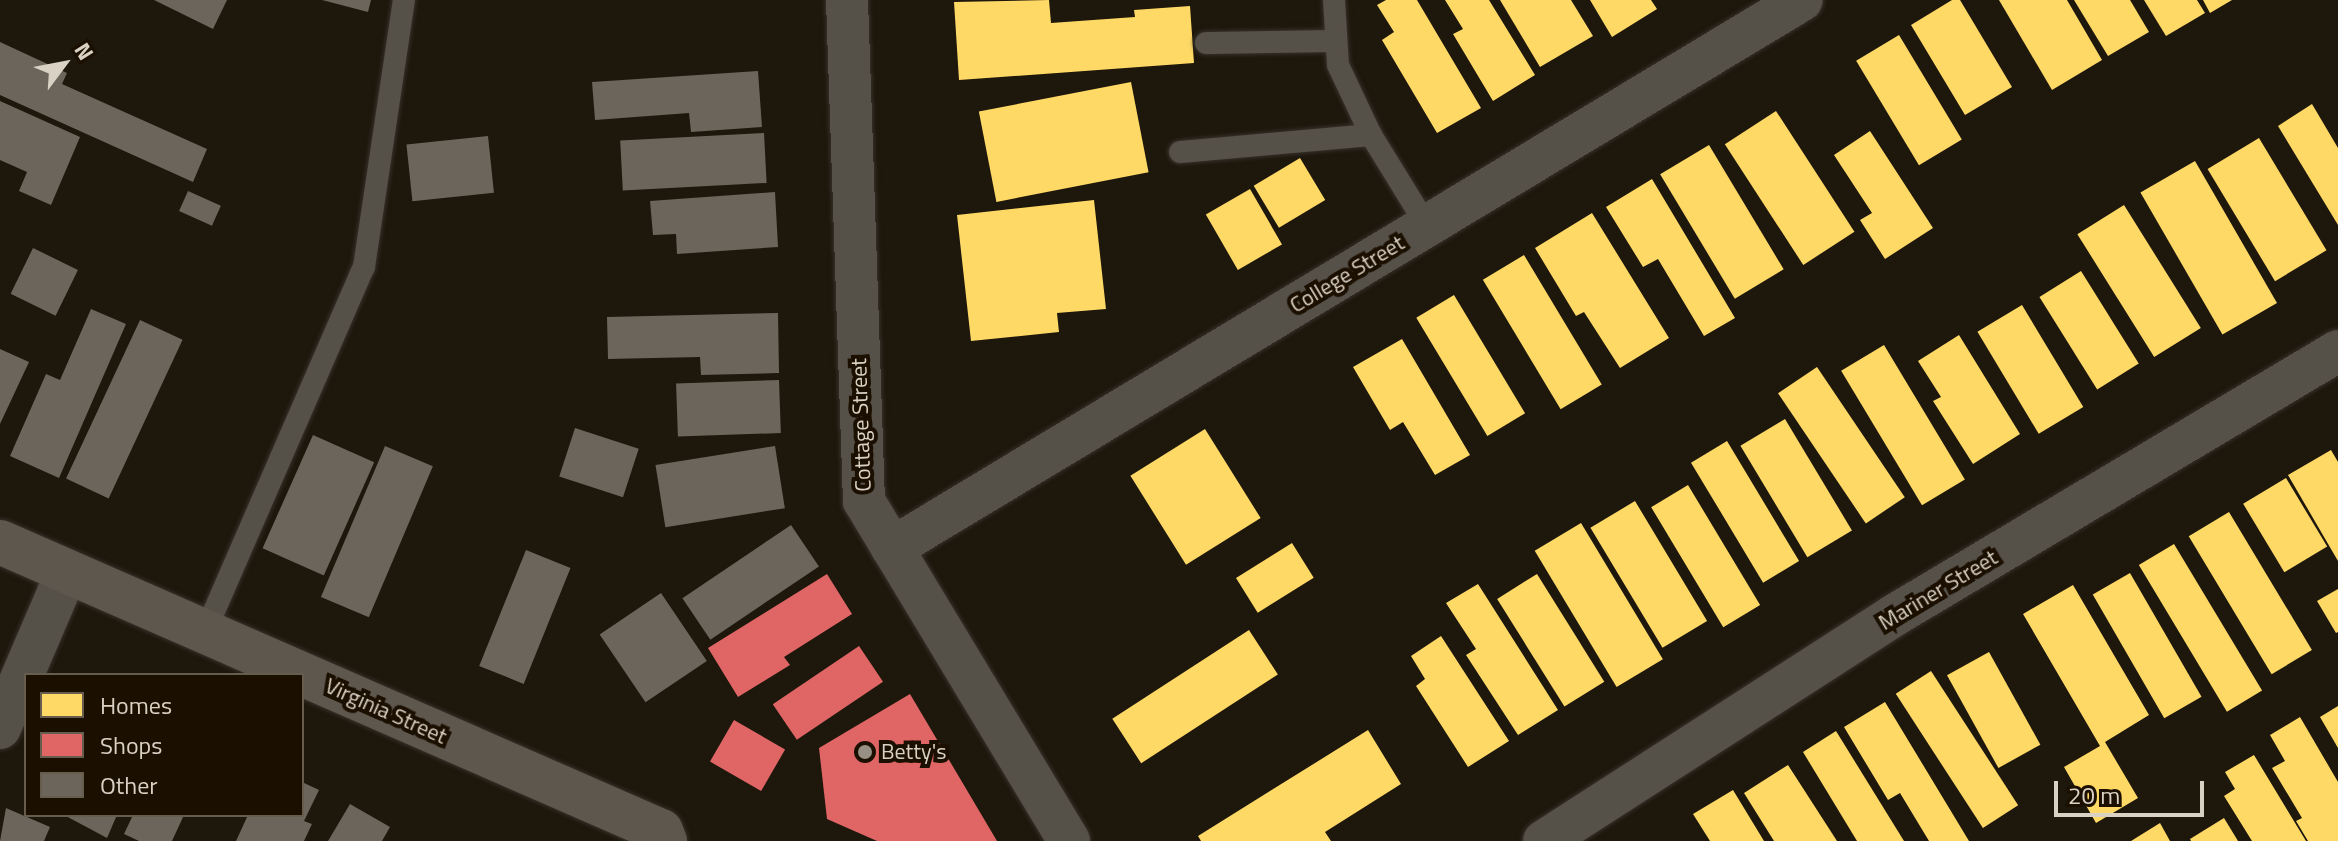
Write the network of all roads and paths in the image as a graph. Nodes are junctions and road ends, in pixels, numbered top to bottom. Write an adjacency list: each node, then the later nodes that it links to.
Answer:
1 (404, 0): 14 (lane)
2 (847, 0): 12 (street, Cottage Street)
3 (1334, 0): 5 (lane)
4 (1802, 0): 9 (street, College Street)
5 (1336, 41): 6 (lane); 7 (lane)
6 (1206, 43)
7 (1371, 135): 8 (lane); 9 (lane)
8 (1180, 152)
9 (1427, 226): 12 (street, College Street)
10 (2338, 351): 20 (street, Mariner Street)
11 (0, 542): 13 (main road, Virginia Street)
12 (892, 548): 19 (street, Cottage Street)
13 (67, 572): 14 (main road, Virginia Street); 17 (street)
14 (205, 632): 15 (main road, Virginia Street)
15 (298, 673)
16 (304, 676): 18 (main road, Virginia Street)
17 (0, 728)
18 (670, 838)
19 (1069, 841)
20 (1544, 841)

